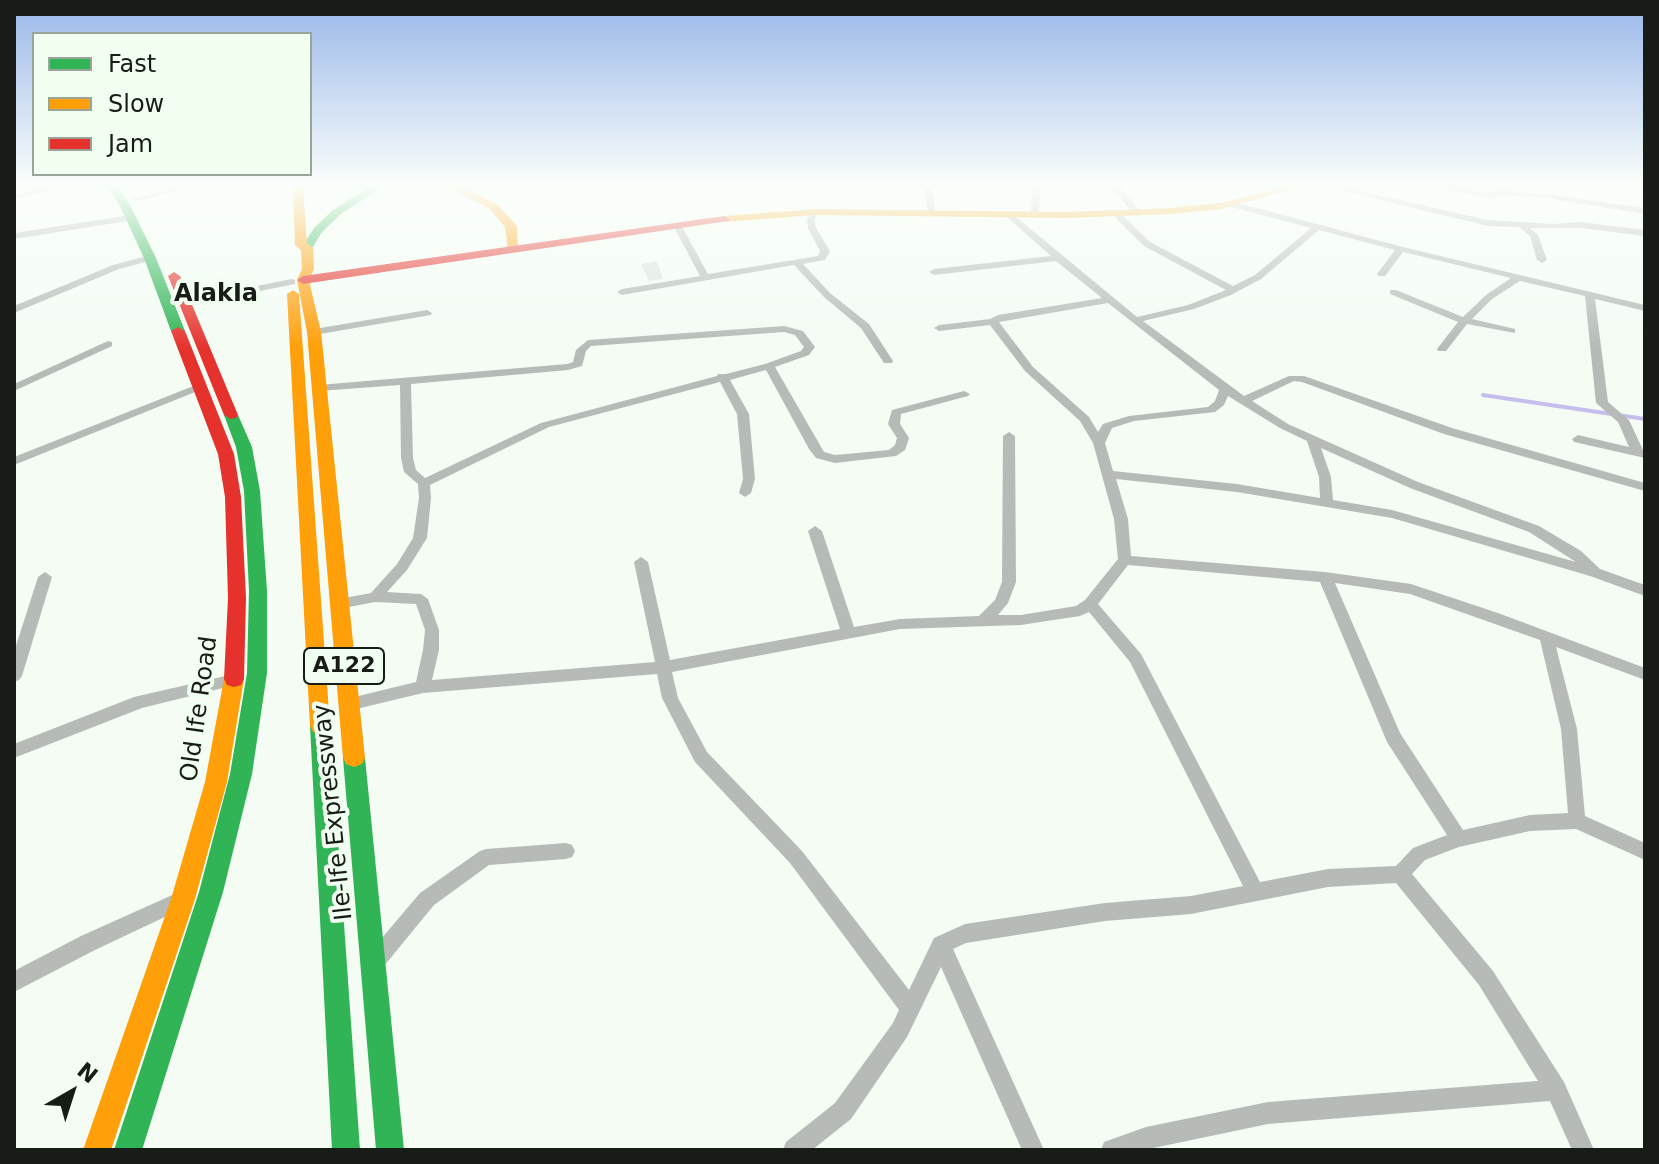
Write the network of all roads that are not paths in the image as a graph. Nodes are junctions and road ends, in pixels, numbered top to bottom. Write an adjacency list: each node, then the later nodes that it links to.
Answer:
1 (144, 240): 17 (main road, Old Ife Road)
2 (149, 240): 34 (main road, Old Ife Road)
3 (293, 240): 25 (main road, Ile-Ife Expressway / A122)
4 (301, 240): 15 (main road, Ile-Ife Expressway / A122)
5 (312, 240): 15 (main road)
6 (572, 240): 14 (main road)
7 (685, 240): 23 (street)
8 (819, 240): 20 (street)
9 (1038, 240): 18 (street)
10 (1143, 240): 26 (street)
11 (1301, 240): 26 (street)
12 (1366, 240): 16 (street)
13 (1536, 240): 19 (street)
14 (514, 242): 25 (main road)
15 (307, 248): 25 (main road, Ile-Ife Expressway / A122)
16 (1401, 249): 22 (street); 24 (street)
17 (150, 258): 32 (street); 34 (main road, Old Ife Road)
18 (1058, 258): 21 (street); 30 (street)
19 (1542, 260)
20 (798, 264): 23 (street); 43 (street)
21 (934, 272)
22 (1382, 274)
23 (705, 277): 27 (street)
24 (1518, 278): 29 (street); 35 (street)
25 (298, 281): 34 (street); 40 (main road, Ile-Ife Expressway / A122); 101 (main road, Ile-Ife Expressway / A122)
26 (1233, 290): 36 (street)
27 (622, 292)
28 (1393, 292): 35 (street)
29 (1590, 295): 31 (street); 59 (street)
30 (1110, 300): 36 (street); 37 (street)
31 (1645, 308)
32 (14, 310)
33 (427, 313): 40 (street)
34 (183, 314): 47 (main road, Old Ife Road); 100 (main road, Old Ife Road)
35 (1466, 319): 39 (street); 42 (street)
36 (1135, 320): 50 (street)
37 (993, 322): 38 (street); 53 (street)
38 (939, 328)
39 (1511, 331)
40 (314, 332): 49 (main road, Ile-Ife Expressway / A122)
41 (108, 344): 48 (street)
42 (1442, 349)
43 (888, 361)
44 (769, 366): 45 (street); 46 (street); 51 (street)
45 (722, 376): 62 (street); 64 (street)
46 (405, 381): 49 (street); 62 (street)
47 (201, 386): 60 (street); 83 (main road, Old Ife Road)
48 (14, 388)
49 (319, 388): 74 (main road, Ile-Ife Expressway / A122)
50 (1225, 389): 52 (street); 54 (street)
51 (964, 394)
52 (1243, 401): 57 (street); 63 (street)
53 (1085, 419): 54 (street); 58 (street)
54 (1107, 426): 58 (street)
55 (1009, 436): 76 (street)
56 (1578, 439): 59 (street)
57 (1313, 440): 65 (street); 69 (street)
58 (1099, 443): 61 (street)
59 (1642, 454)
60 (14, 461)
61 (1111, 475): 65 (street); 67 (street)
62 (424, 483): 73 (street)
63 (1645, 487)
64 (745, 493)
65 (1327, 501): 69 (street)
66 (815, 531): 77 (street)
67 (1125, 560): 71 (street); 75 (street)
68 (641, 562): 80 (street)
69 (1595, 572): 72 (street)
70 (45, 577): 79 (street)
71 (1325, 577): 78 (street); 88 (street)
72 (1645, 591)
73 (375, 597): 74 (street); 84 (street)
74 (339, 604): 85 (main road, Ile-Ife Expressway / A122)
75 (1090, 604): 76 (street); 92 (street)
76 (985, 619): 77 (street)
77 (848, 632): 80 (street)
78 (1547, 640): 81 (street); 87 (street)
79 (18, 648): 82 (street)
80 (665, 667): 84 (street); 97 (street)
81 (1645, 674)
82 (14, 676)
83 (234, 680): 86 (street); 93 (main road, Old Ife Road)
84 (423, 687): 85 (street)
85 (347, 705): 95 (main road, Ile-Ife Expressway / A122)
86 (14, 751)
87 (1577, 821): 88 (street); 90 (street)
88 (1459, 839): 91 (street)
89 (566, 851): 95 (street)
90 (1645, 852)
91 (1400, 874): 92 (street); 98 (street)
92 (1256, 893): 94 (street)
93 (183, 899): 96 (street); 99 (main road, Old Ife Road)
94 (941, 945): 97 (street); 104 (street)
95 (375, 962): 102 (main road, Ile-Ife Expressway / A122)
96 (14, 982)
97 (911, 1009): 103 (street)
98 (1556, 1090): 105 (street); 106 (street)
99 (97, 1150)
100 (128, 1150)
101 (346, 1150)
102 (390, 1150)
103 (794, 1150)
104 (1033, 1150)
105 (1112, 1150)
106 (1583, 1150)

